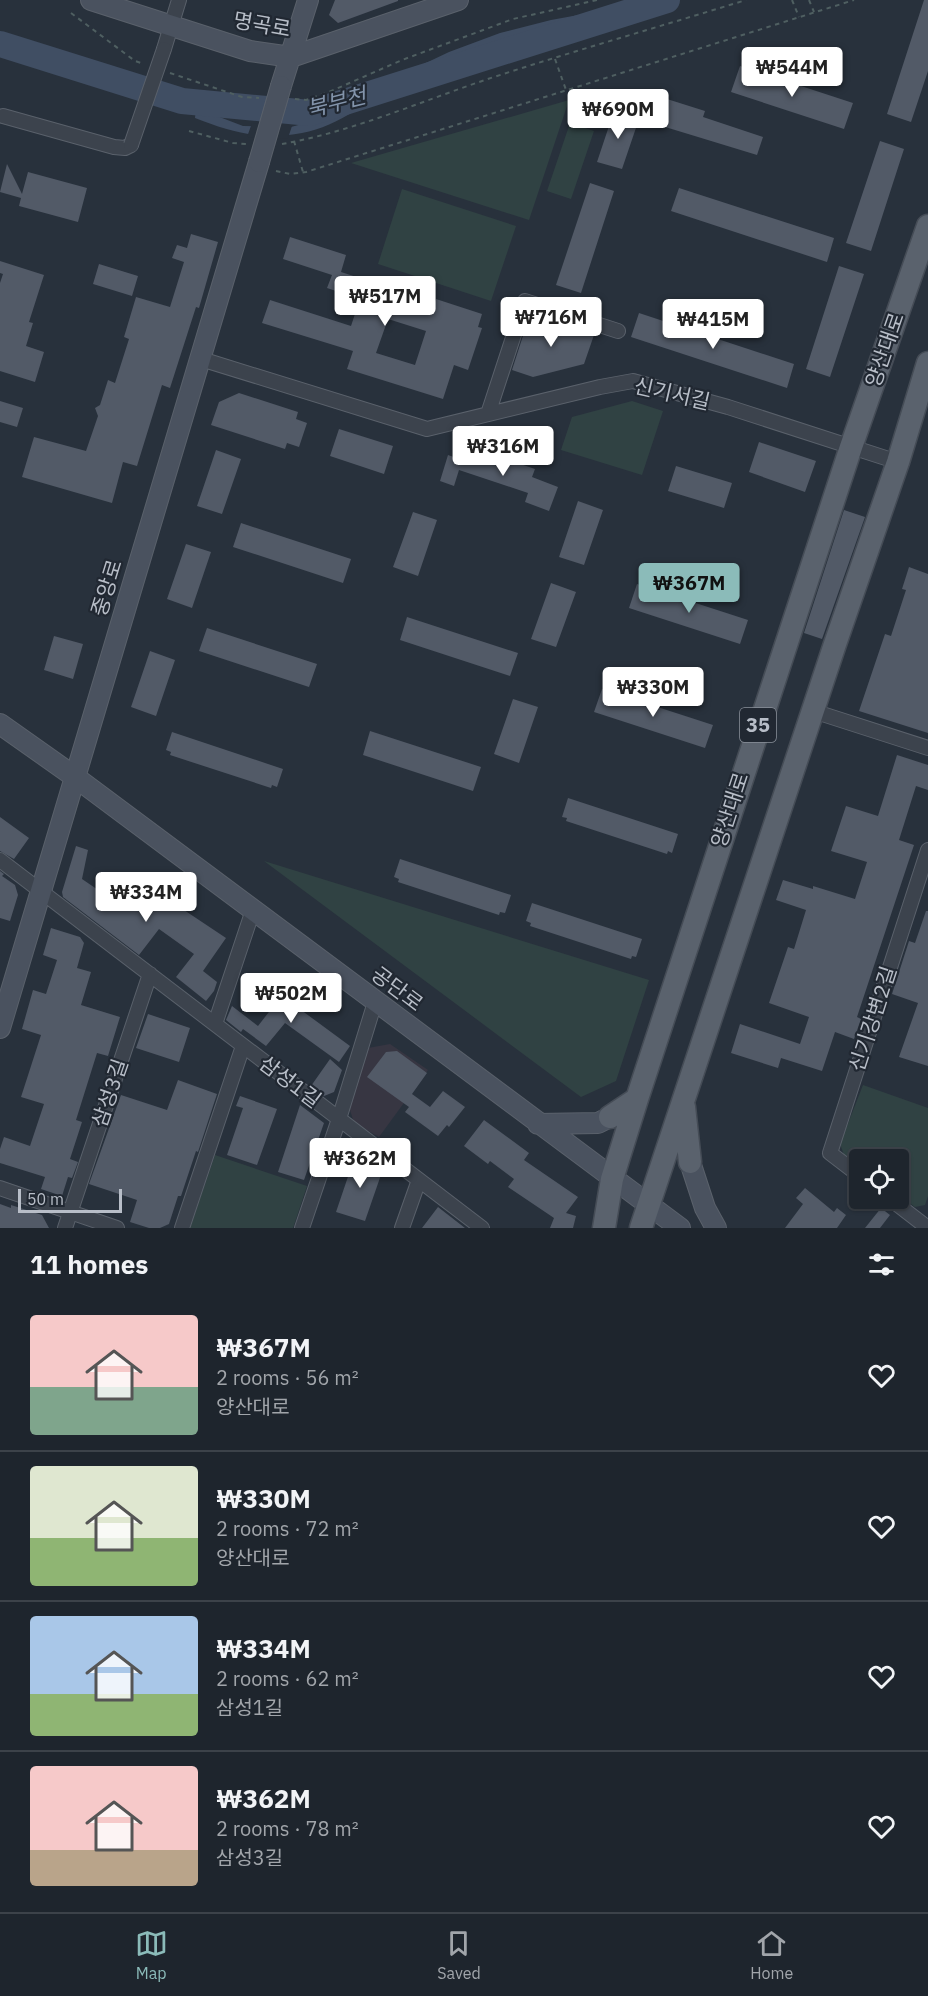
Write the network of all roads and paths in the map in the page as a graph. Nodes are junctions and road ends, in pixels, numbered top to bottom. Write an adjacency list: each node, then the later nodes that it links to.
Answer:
1 (91, 0): 11 (street, 명곡로)
2 (178, 0): 11 (street)
3 (308, 0): 12 (street)
4 (456, 0): 12 (street, 명곡로)
5 (746, 0): 13 (path)
6 (792, 0): 10 (path)
7 (809, 0): 9 (path)
8 (854, 0): 9 (path)
9 (814, 12): 10 (path)
10 (799, 16): 14 (path)
11 (170, 26): 12 (street, 명곡로); 15 (street, bridge)
12 (291, 57): 19 (street, 중앙로, bridge)
13 (555, 59): 14 (path); 17 (path)
14 (566, 90): 20 (path)
15 (1, 118)
16 (189, 131): 19 (path)
17 (294, 141): 18 (path); 20 (path)
18 (273, 145)
19 (263, 159): 20 (path); 23 (street, 중앙로)
20 (303, 172)
21 (928, 226): 26 (main road, 양산대로 / 35)
22 (618, 331): 25 (street)
23 (201, 359): 25 (street, 신기서길); 31 (street, 중앙로)
24 (928, 363): 27 (main road, 35)
25 (488, 414): 26 (street, 신기서길)
26 (851, 447): 27 (street, 신기서길); 41 (main road, 양산대로 / 35)
27 (898, 462): 28 (main road, 35)
28 (813, 711): 30 (street); 42 (main road, 35)
29 (0, 724): 31 (street, 공단로)
30 (928, 748)
31 (75, 777): 34 (street, 중앙로); 35 (street, 공단로)
32 (928, 850): 47 (street, 신기강변2길)
33 (0, 860): 34 (street, 삼성1길)
34 (42, 892): 36 (street, 삼성1길); 39 (street, 중앙로)
35 (253, 910): 37 (street, 공단로); 38 (street)
36 (150, 974): 38 (street, 삼성1길); 53 (street, 삼성3길)
37 (375, 1002): 44 (street); 45 (street, 공단로)
38 (215, 1024): 40 (street, 삼성1길)
39 (0, 1028)
40 (243, 1046): 44 (street, 삼성1길); 57 (street)
41 (637, 1099): 43 (main road); 48 (main road, 양산대로 / 35)
42 (684, 1102): 46 (main road); 51 (main road, 35)
43 (610, 1117): 45 (street)
44 (339, 1119): 49 (street, 삼성1길); 58 (street)
45 (538, 1124): 48 (street, 공단로)
46 (690, 1162): 64 (street)
47 (849, 1168)
48 (612, 1179): 51 (street, 공단로); 61 (main road, 양산대로 / 35)
49 (419, 1180): 59 (street); 60 (street, 삼성1길)
50 (0, 1188): 53 (street)
51 (649, 1205): 62 (main road, 35); 63 (street, 공단로)
52 (904, 1209): 54 (street)
53 (70, 1212): 55 (street, 삼성3길); 56 (street)
54 (927, 1225)
55 (65, 1228)
56 (117, 1228)
57 (182, 1228)
58 (302, 1228)
59 (402, 1228)
60 (482, 1228)
61 (604, 1228)
62 (641, 1228)
63 (680, 1228)
64 (716, 1228)

